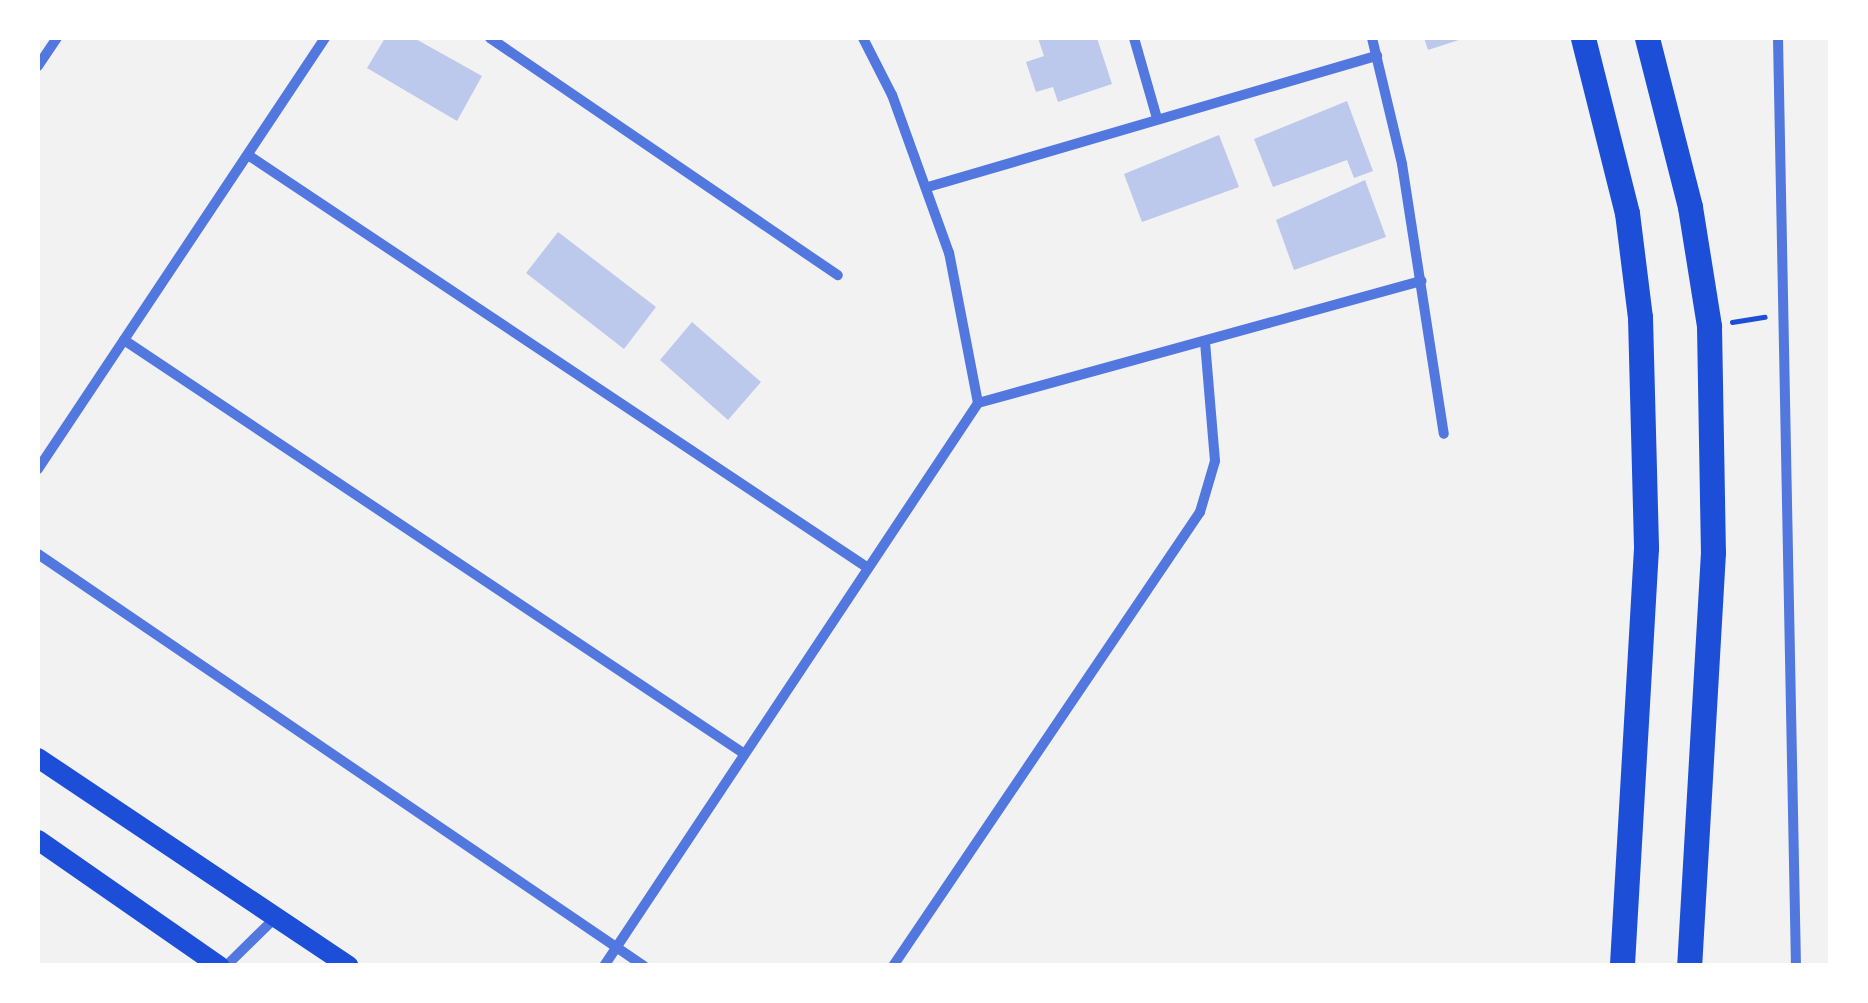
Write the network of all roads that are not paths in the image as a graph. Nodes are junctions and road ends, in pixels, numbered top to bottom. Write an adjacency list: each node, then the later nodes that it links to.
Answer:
1 (57, 38): 11 (street)
2 (325, 38): 13 (street)
3 (490, 38): 15 (street)
4 (863, 38): 14 (street)
5 (1134, 38): 12 (street)
6 (1372, 38): 10 (street)
7 (1583, 38): 34 (main road)
8 (1647, 38): 35 (main road)
9 (1778, 38): 36 (street)
10 (1377, 56): 12 (street); 16 (street)
11 (38, 66)
12 (1157, 118): 14 (street)
13 (248, 156): 17 (street); 23 (street)
14 (928, 187): 19 (street)
15 (838, 275)
16 (1422, 280): 18 (street); 20 (street)
17 (124, 340): 21 (street); 24 (street)
18 (1205, 342): 19 (street); 33 (street)
19 (978, 404): 23 (street)
20 (1444, 434)
21 (38, 468)
22 (38, 554): 28 (street)
23 (868, 568): 24 (street)
24 (743, 753): 28 (street)
25 (38, 758): 27 (main road)
26 (38, 840): 29 (main road)
27 (276, 917): 29 (street); 30 (main road)
28 (616, 947): 31 (street); 32 (street)
29 (222, 966)
30 (349, 966)
31 (604, 966)
32 (644, 966)
33 (893, 966)
34 (1622, 966)
35 (1689, 966)
36 (1796, 966)

